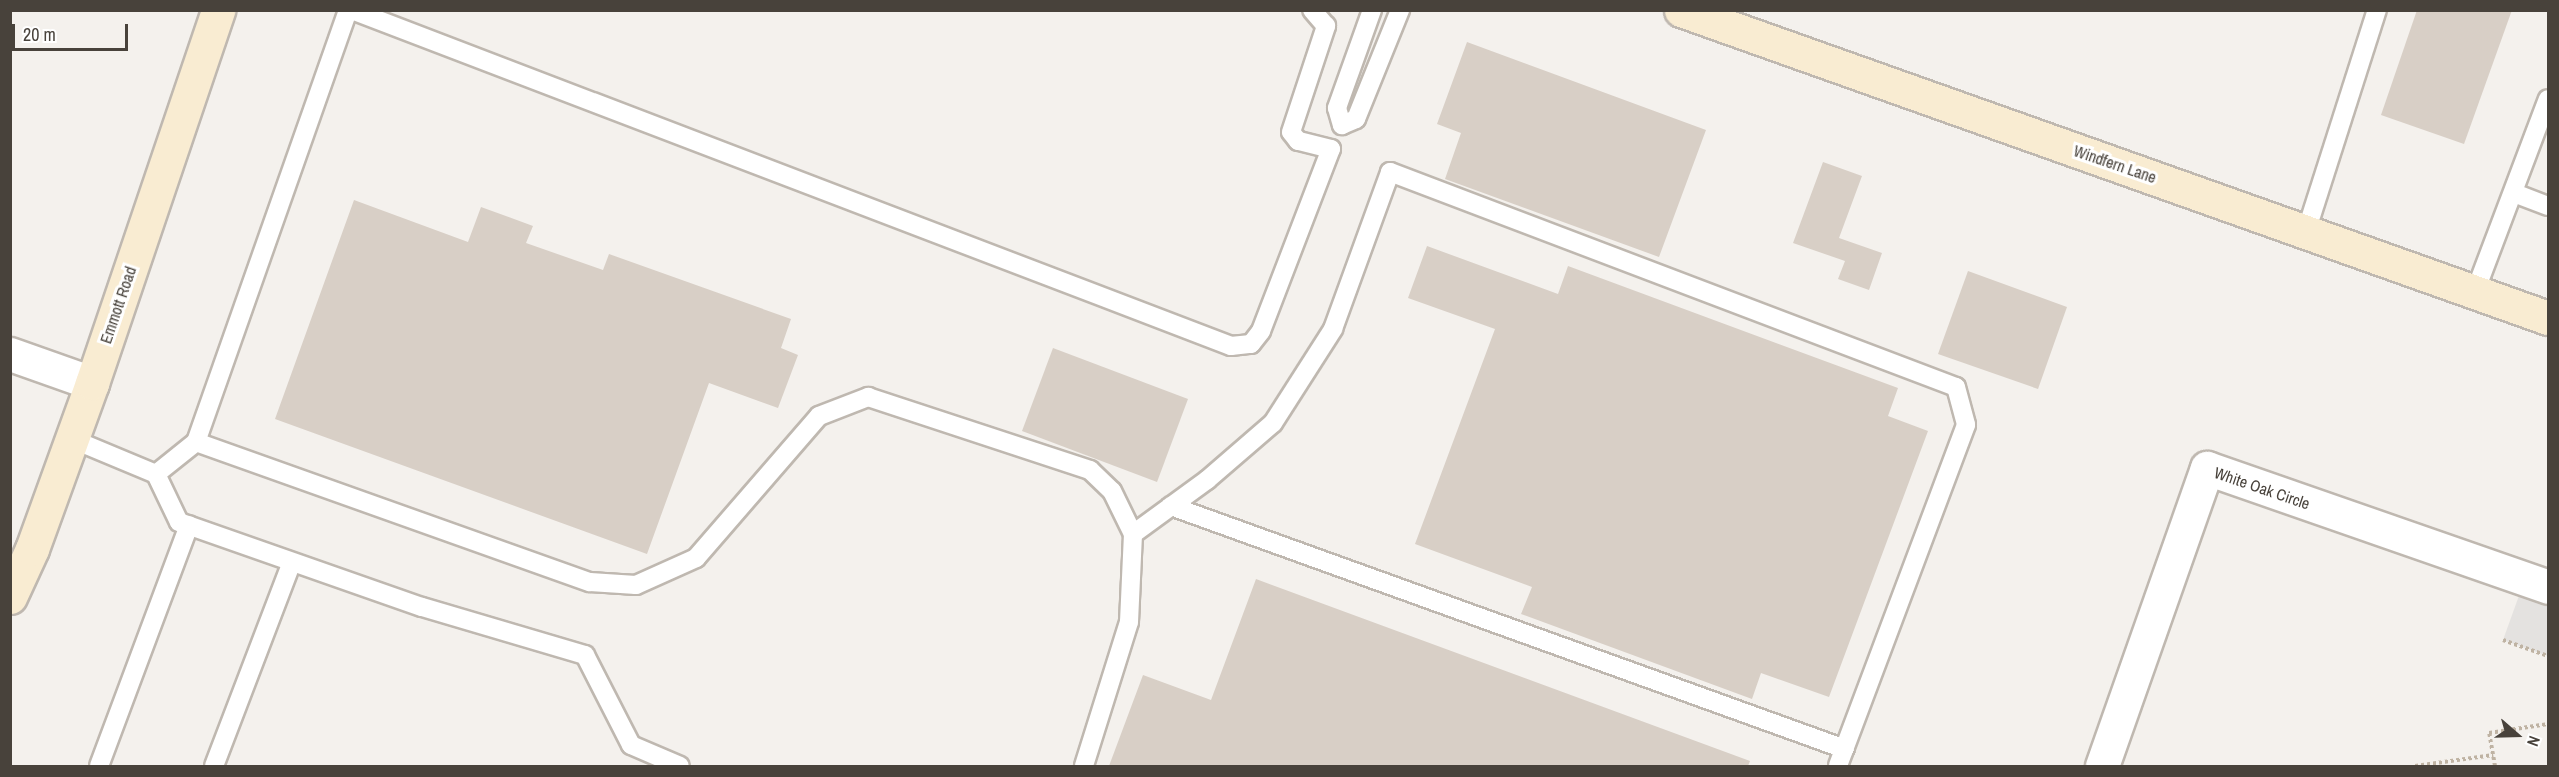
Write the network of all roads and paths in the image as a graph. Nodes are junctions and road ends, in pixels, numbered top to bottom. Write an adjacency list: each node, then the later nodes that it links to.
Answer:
1 (218, 10): 17 (street, Emmott Road)
2 (350, 10): 10 (lane); 19 (lane)
3 (1312, 10): 10 (lane)
4 (1372, 10): 9 (lane)
5 (1400, 10): 9 (lane)
6 (1681, 10): 13 (street, Windfern Lane)
7 (2377, 10): 13 (lane)
8 (2548, 99): 11 (lane)
9 (1342, 126): 10 (lane)
10 (1331, 149)
11 (2514, 193): 12 (lane); 14 (lane)
12 (2548, 206)
13 (2306, 232): 14 (street, Windfern Lane)
14 (2475, 292): 15 (street, Windfern Lane)
15 (2548, 318)
16 (10, 354): 17 (street)
17 (92, 383): 18 (street, Emmott Road)
18 (72, 439): 20 (lane); 26 (street, Emmott Road)
19 (196, 442): 20 (lane); 23 (lane)
20 (156, 474): 22 (lane)
21 (1171, 507): 23 (lane); 30 (lane); 30 (lane)
22 (189, 525): 24 (lane); 32 (lane)
23 (1133, 534): 35 (lane)
24 (292, 562): 33 (lane); 34 (lane)
25 (2548, 587): 37 (street, White Oak Circle)
26 (11, 596)
27 (2503, 640): 28 (path)
28 (2548, 656)
29 (2548, 724): 31 (path)
30 (1845, 749): 36 (lane)
31 (2493, 755): 38 (path); 39 (path)
32 (99, 766)
33 (214, 766)
34 (680, 766)
35 (1084, 766)
36 (1838, 766)
37 (2102, 766)
38 (2415, 766)
39 (2495, 766)

